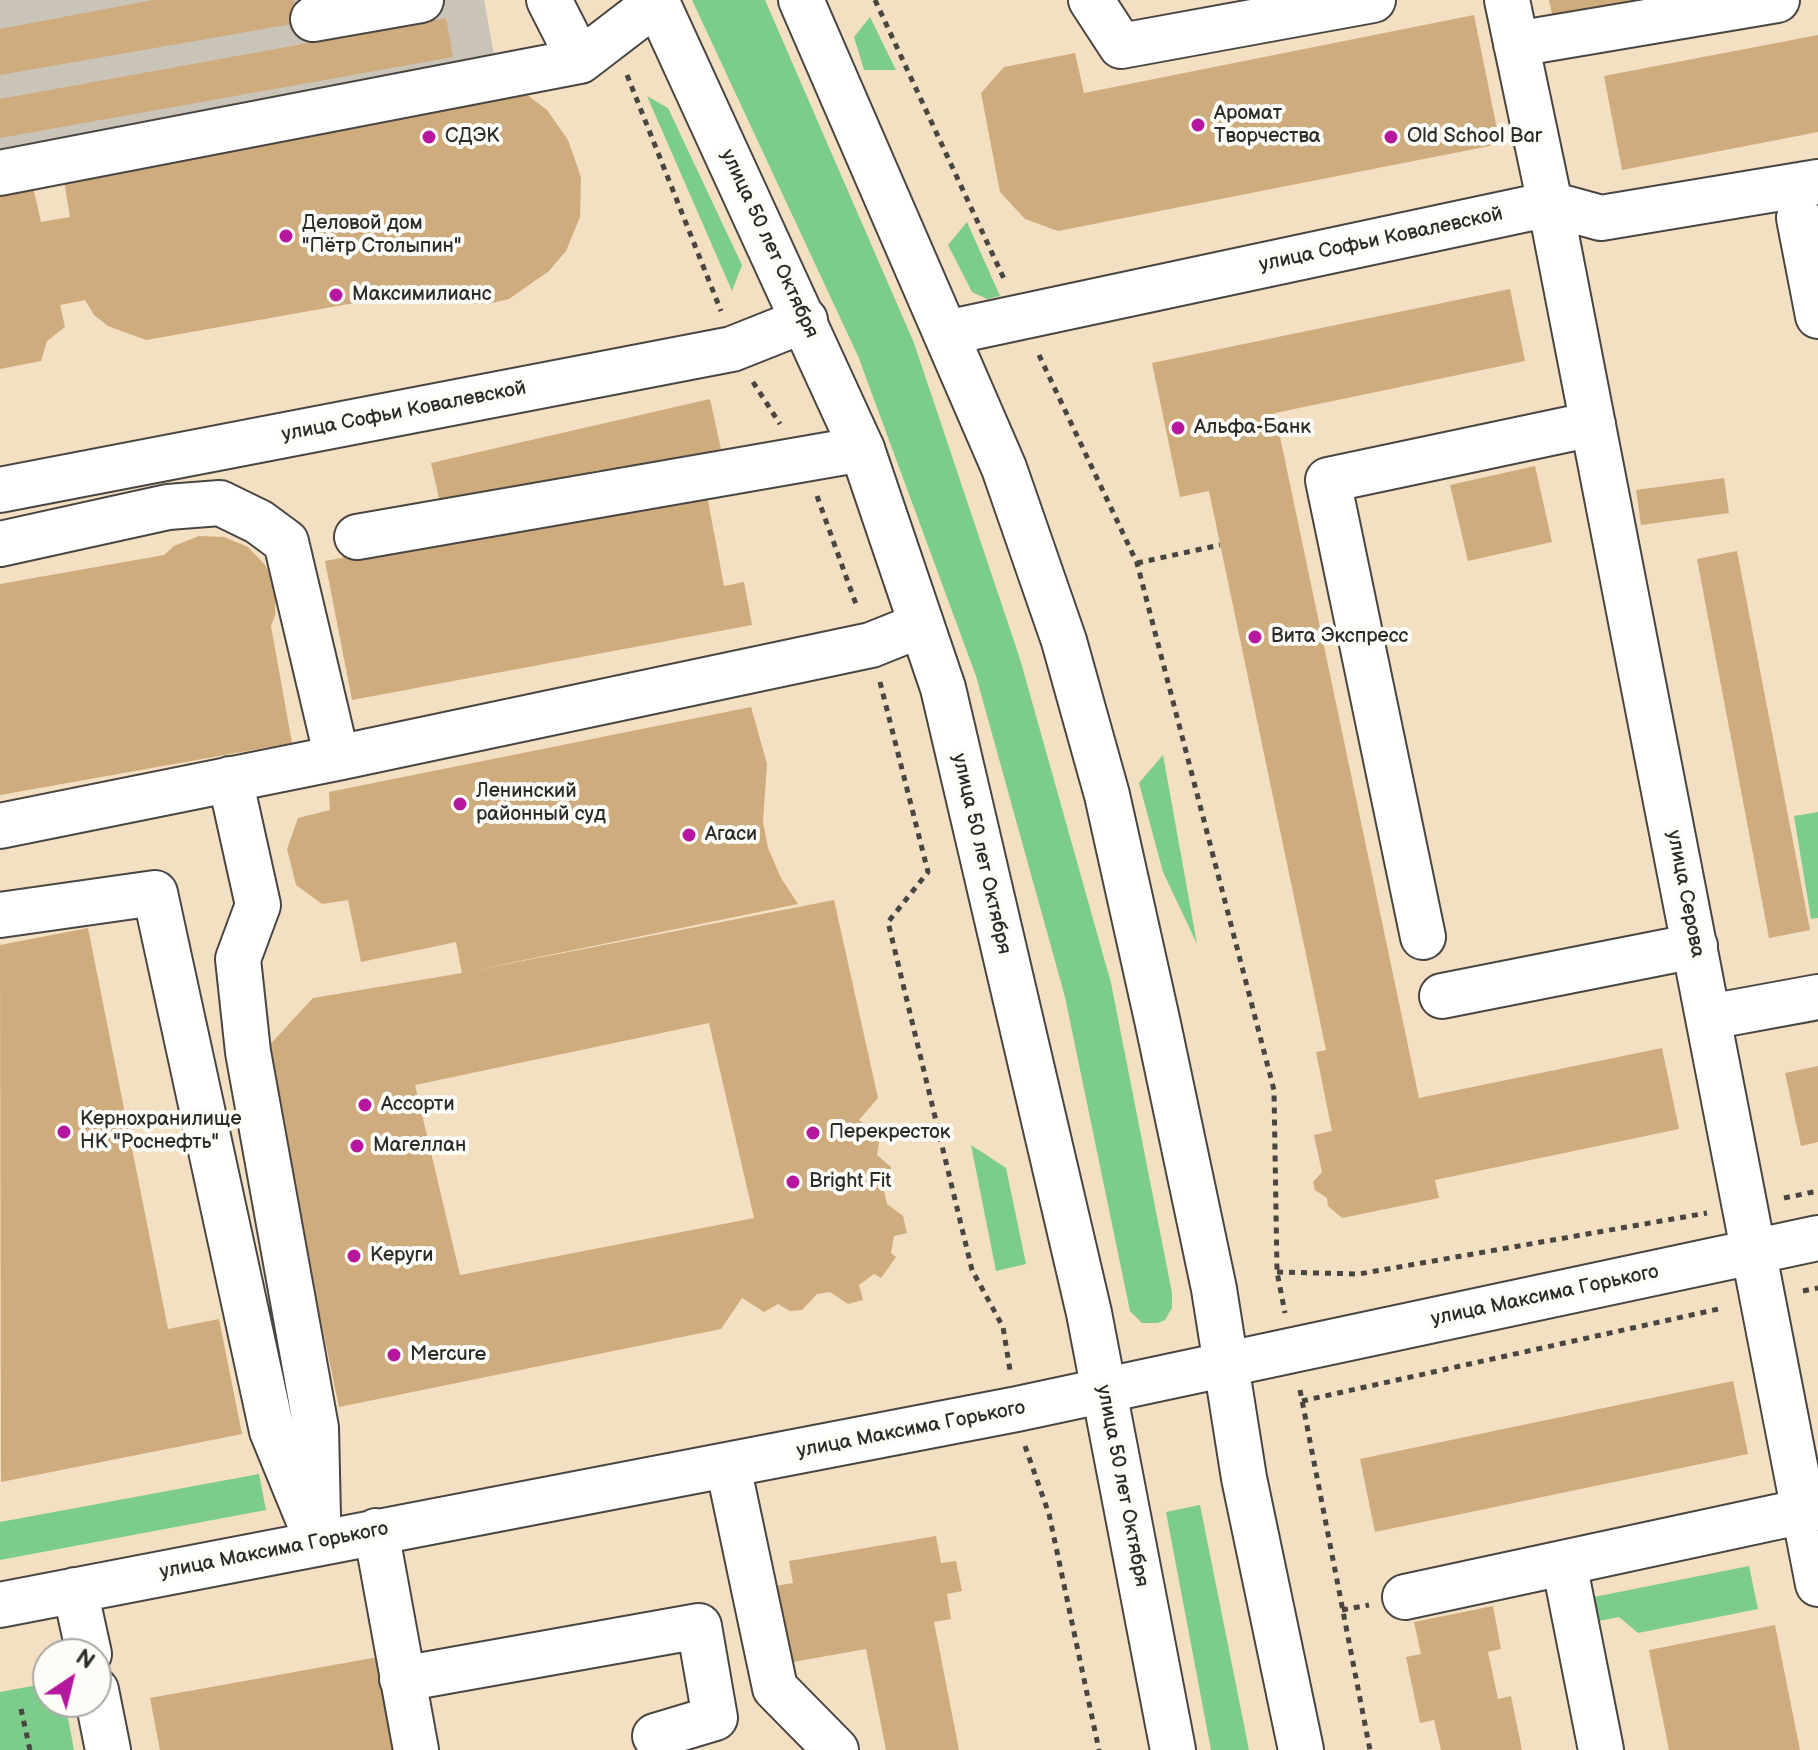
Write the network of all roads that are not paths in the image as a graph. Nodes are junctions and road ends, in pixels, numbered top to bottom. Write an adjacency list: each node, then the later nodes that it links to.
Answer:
1 (421, 0): 9 (street)
2 (549, 0): 11 (street)
3 (1091, 0): 4 (street)
4 (1373, 0)
5 (1507, 0): 10 (street, улица Серова)
6 (1777, 0): 10 (street)
7 (651, 1): 11 (street); 16 (street, улица 50 лет Октября)
8 (809, 2): 17 (street)
9 (313, 19)
10 (1516, 44): 14 (street, улица Серова)
11 (580, 61): 12 (street)
12 (0, 173)
13 (1808, 200): 14 (street, улица Софьи Ковалевской); 15 (street)
14 (1550, 204): 17 (street, улица Софьи Ковалевской); 18 (street, улица Серова)
15 (1818, 316)
16 (805, 320): 19 (street, улица 50 лет Октября); 20 (street, улица Софьи Ковалевской)
17 (946, 333): 35 (street)
18 (1593, 424): 28 (street); 29 (street, улица Серова)
19 (862, 449): 21 (street); 23 (street, улица 50 лет Октября)
20 (0, 490)
21 (357, 537)
22 (0, 544): 24 (street)
23 (921, 625): 24 (street); 36 (street, улица 50 лет Октября)
24 (337, 758): 25 (street)
25 (230, 779): 26 (street); 40 (street)
26 (0, 826)
27 (0, 915): 40 (street)
28 (1423, 937)
29 (1695, 946): 30 (street); 32 (street, улица Серова)
30 (1442, 996)
31 (1818, 997): 32 (street)
32 (1709, 1017): 34 (street, улица Серова)
33 (1818, 1238): 34 (street, улица Максима Горького)
34 (1754, 1251): 35 (street, улица Максима Горького); 38 (street, улица Серова)
35 (1223, 1364): 36 (street, улица Максима Горького); 54 (street)
36 (1104, 1391): 37 (street, улица Максима Горького); 53 (street, улица 50 лет Октября)
37 (728, 1466): 39 (street, улица Максима Горького); 52 (street)
38 (1810, 1509): 41 (street); 42 (street, улица Серова)
39 (376, 1531): 40 (street, улица Максима Горького); 47 (street)
40 (318, 1543): 43 (street, улица Максима Горького)
41 (1564, 1563): 44 (street); 55 (street)
42 (1818, 1584)
43 (75, 1590): 45 (street, улица Максима Горького); 46 (street)
44 (1405, 1597)
45 (0, 1605)
46 (86, 1638)
47 (402, 1679): 49 (street); 51 (street)
48 (102, 1718): 50 (street)
49 (655, 1736)
50 (108, 1750)
51 (416, 1750)
52 (836, 1750)
53 (1173, 1750)
54 (1301, 1750)
55 (1601, 1750)

